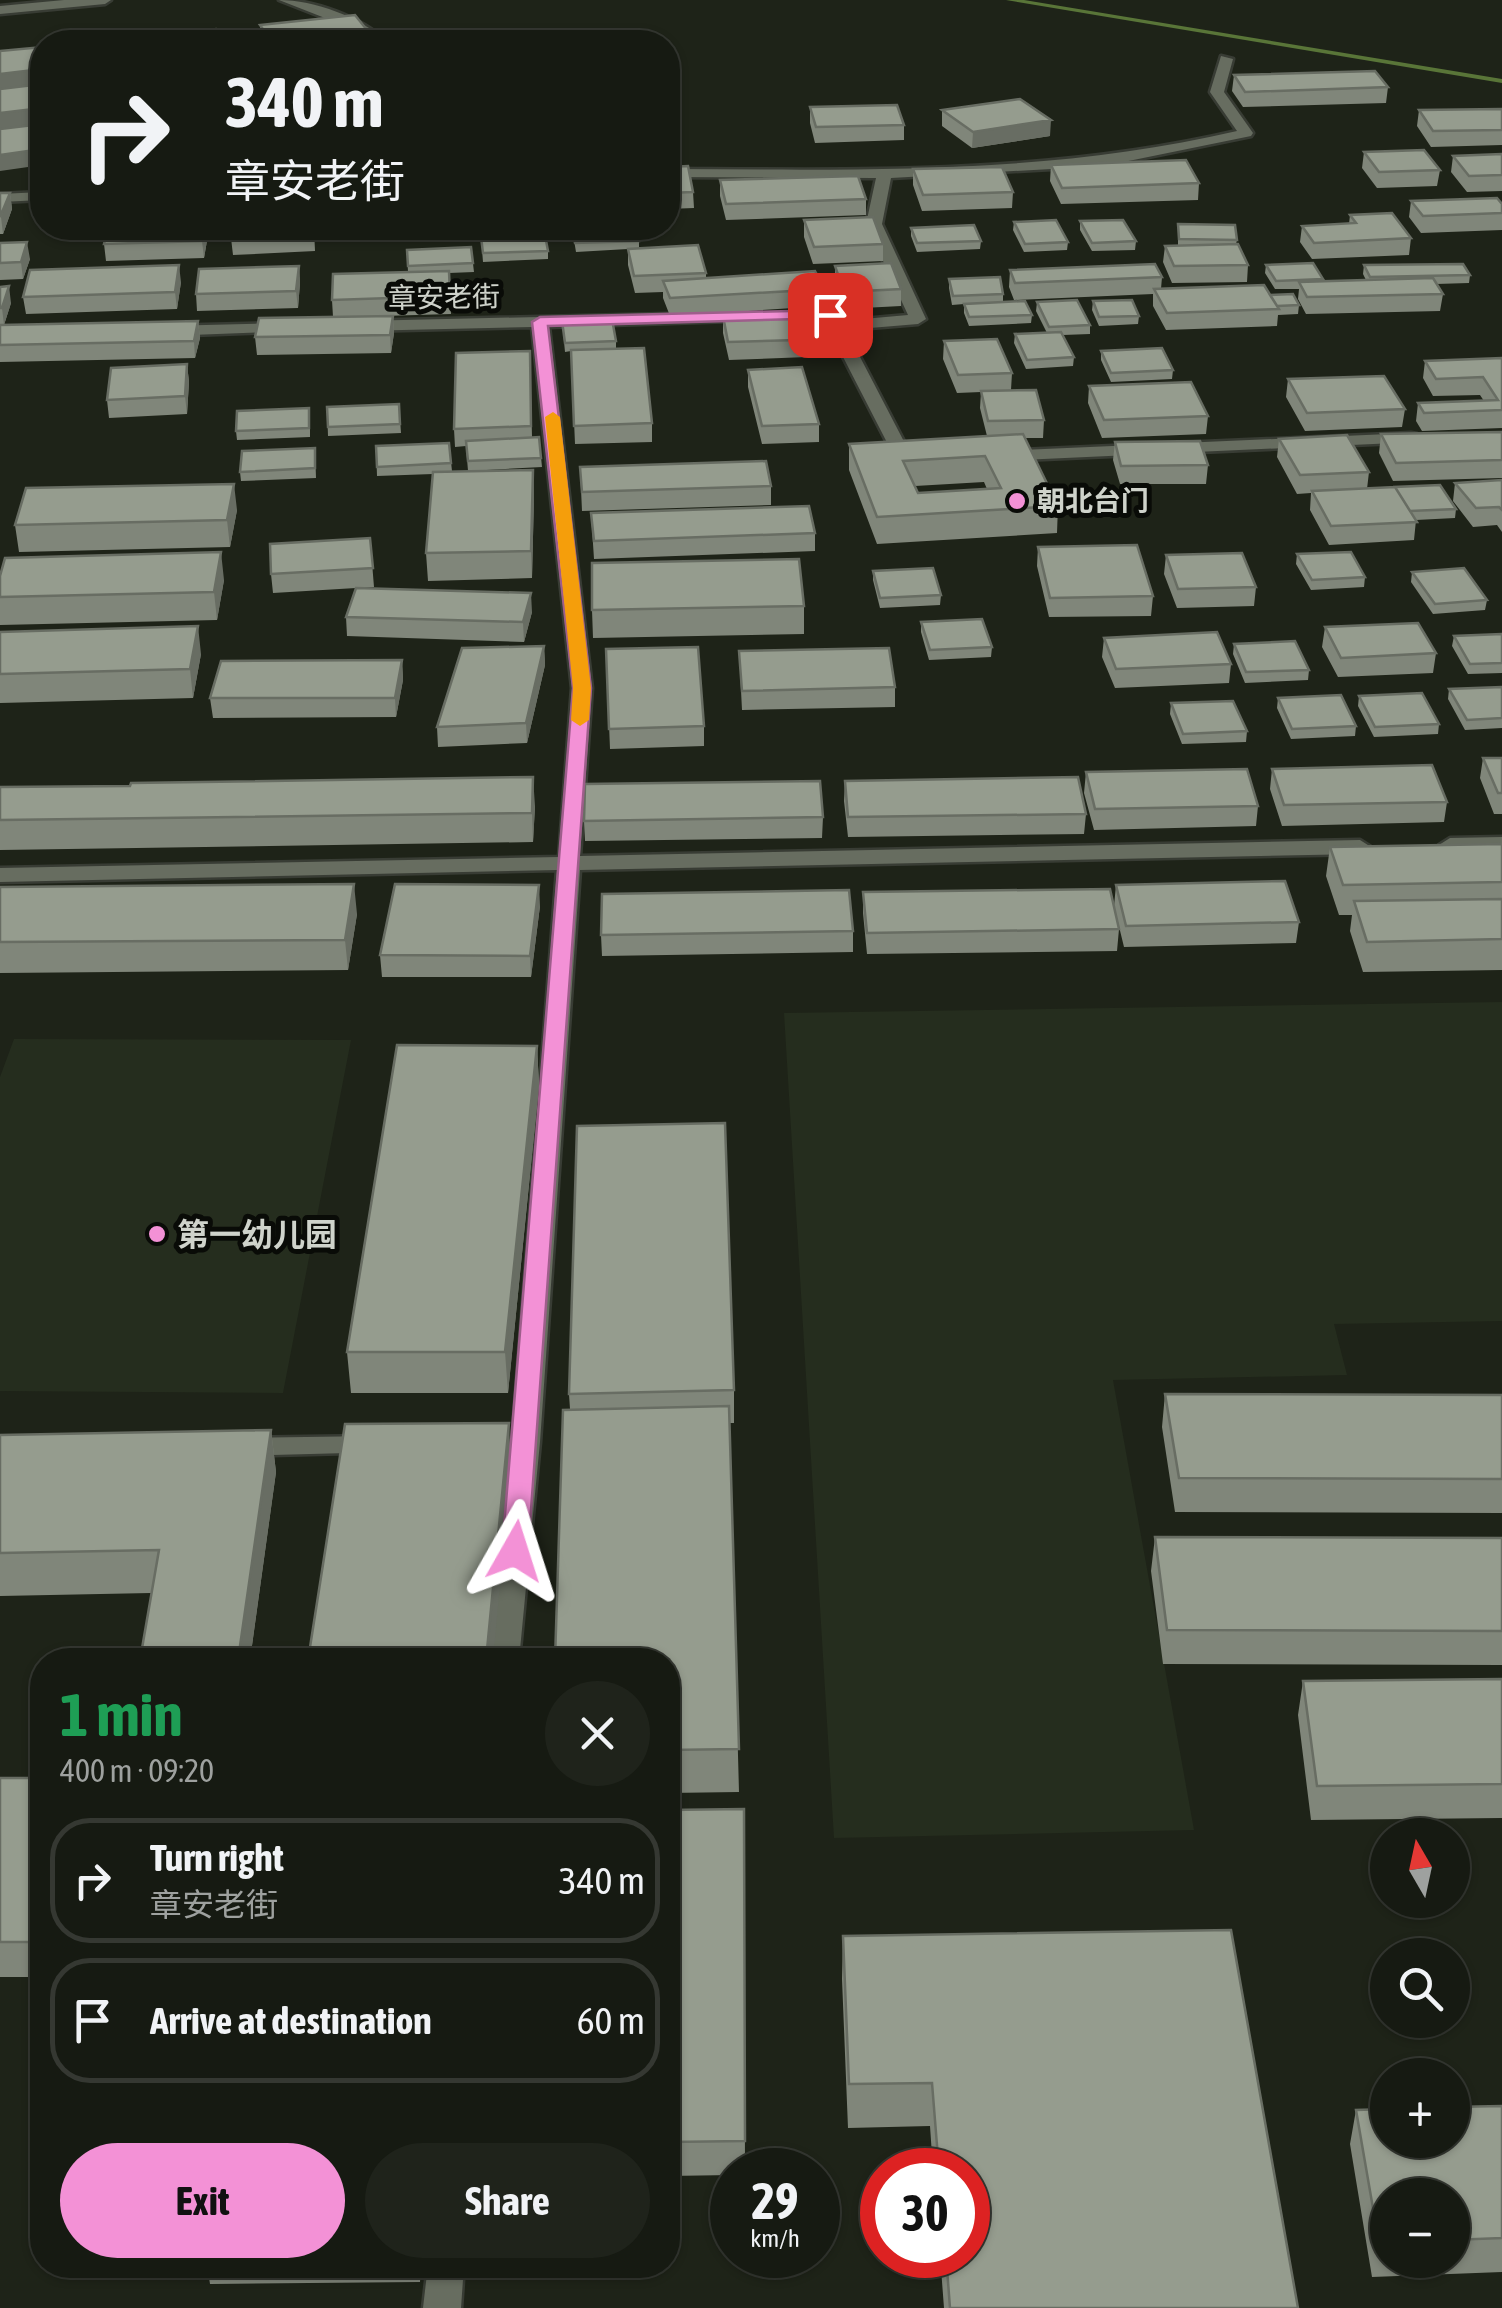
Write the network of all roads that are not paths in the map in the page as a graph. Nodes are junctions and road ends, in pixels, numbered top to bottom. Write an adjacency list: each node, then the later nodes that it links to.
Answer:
1 (105, 0): 3 (street)
2 (285, 0): 4 (street)
3 (0, 10)
4 (364, 30)
5 (1226, 60): 7 (street)
6 (680, 173): 7 (street)
7 (885, 173): 10 (street, 章安老街)
8 (30, 197): 9 (street)
9 (0, 198)
10 (833, 320): 11 (street, 章安老街); 17 (street)
11 (540, 322): 12 (street, 章安老街); 21 (street)
12 (342, 326)
13 (303, 328): 14 (street)
14 (148, 331)
15 (1425, 437): 16 (street)
16 (981, 457)
17 (943, 458)
18 (1502, 844): 20 (street)
19 (1383, 846): 21 (street)
20 (1423, 846)
21 (571, 864): 22 (street); 25 (street)
22 (0, 875)
23 (409, 1444): 24 (street)
24 (214, 1448)
25 (505, 1648)
26 (445, 2278): 27 (street)
27 (442, 2308)

